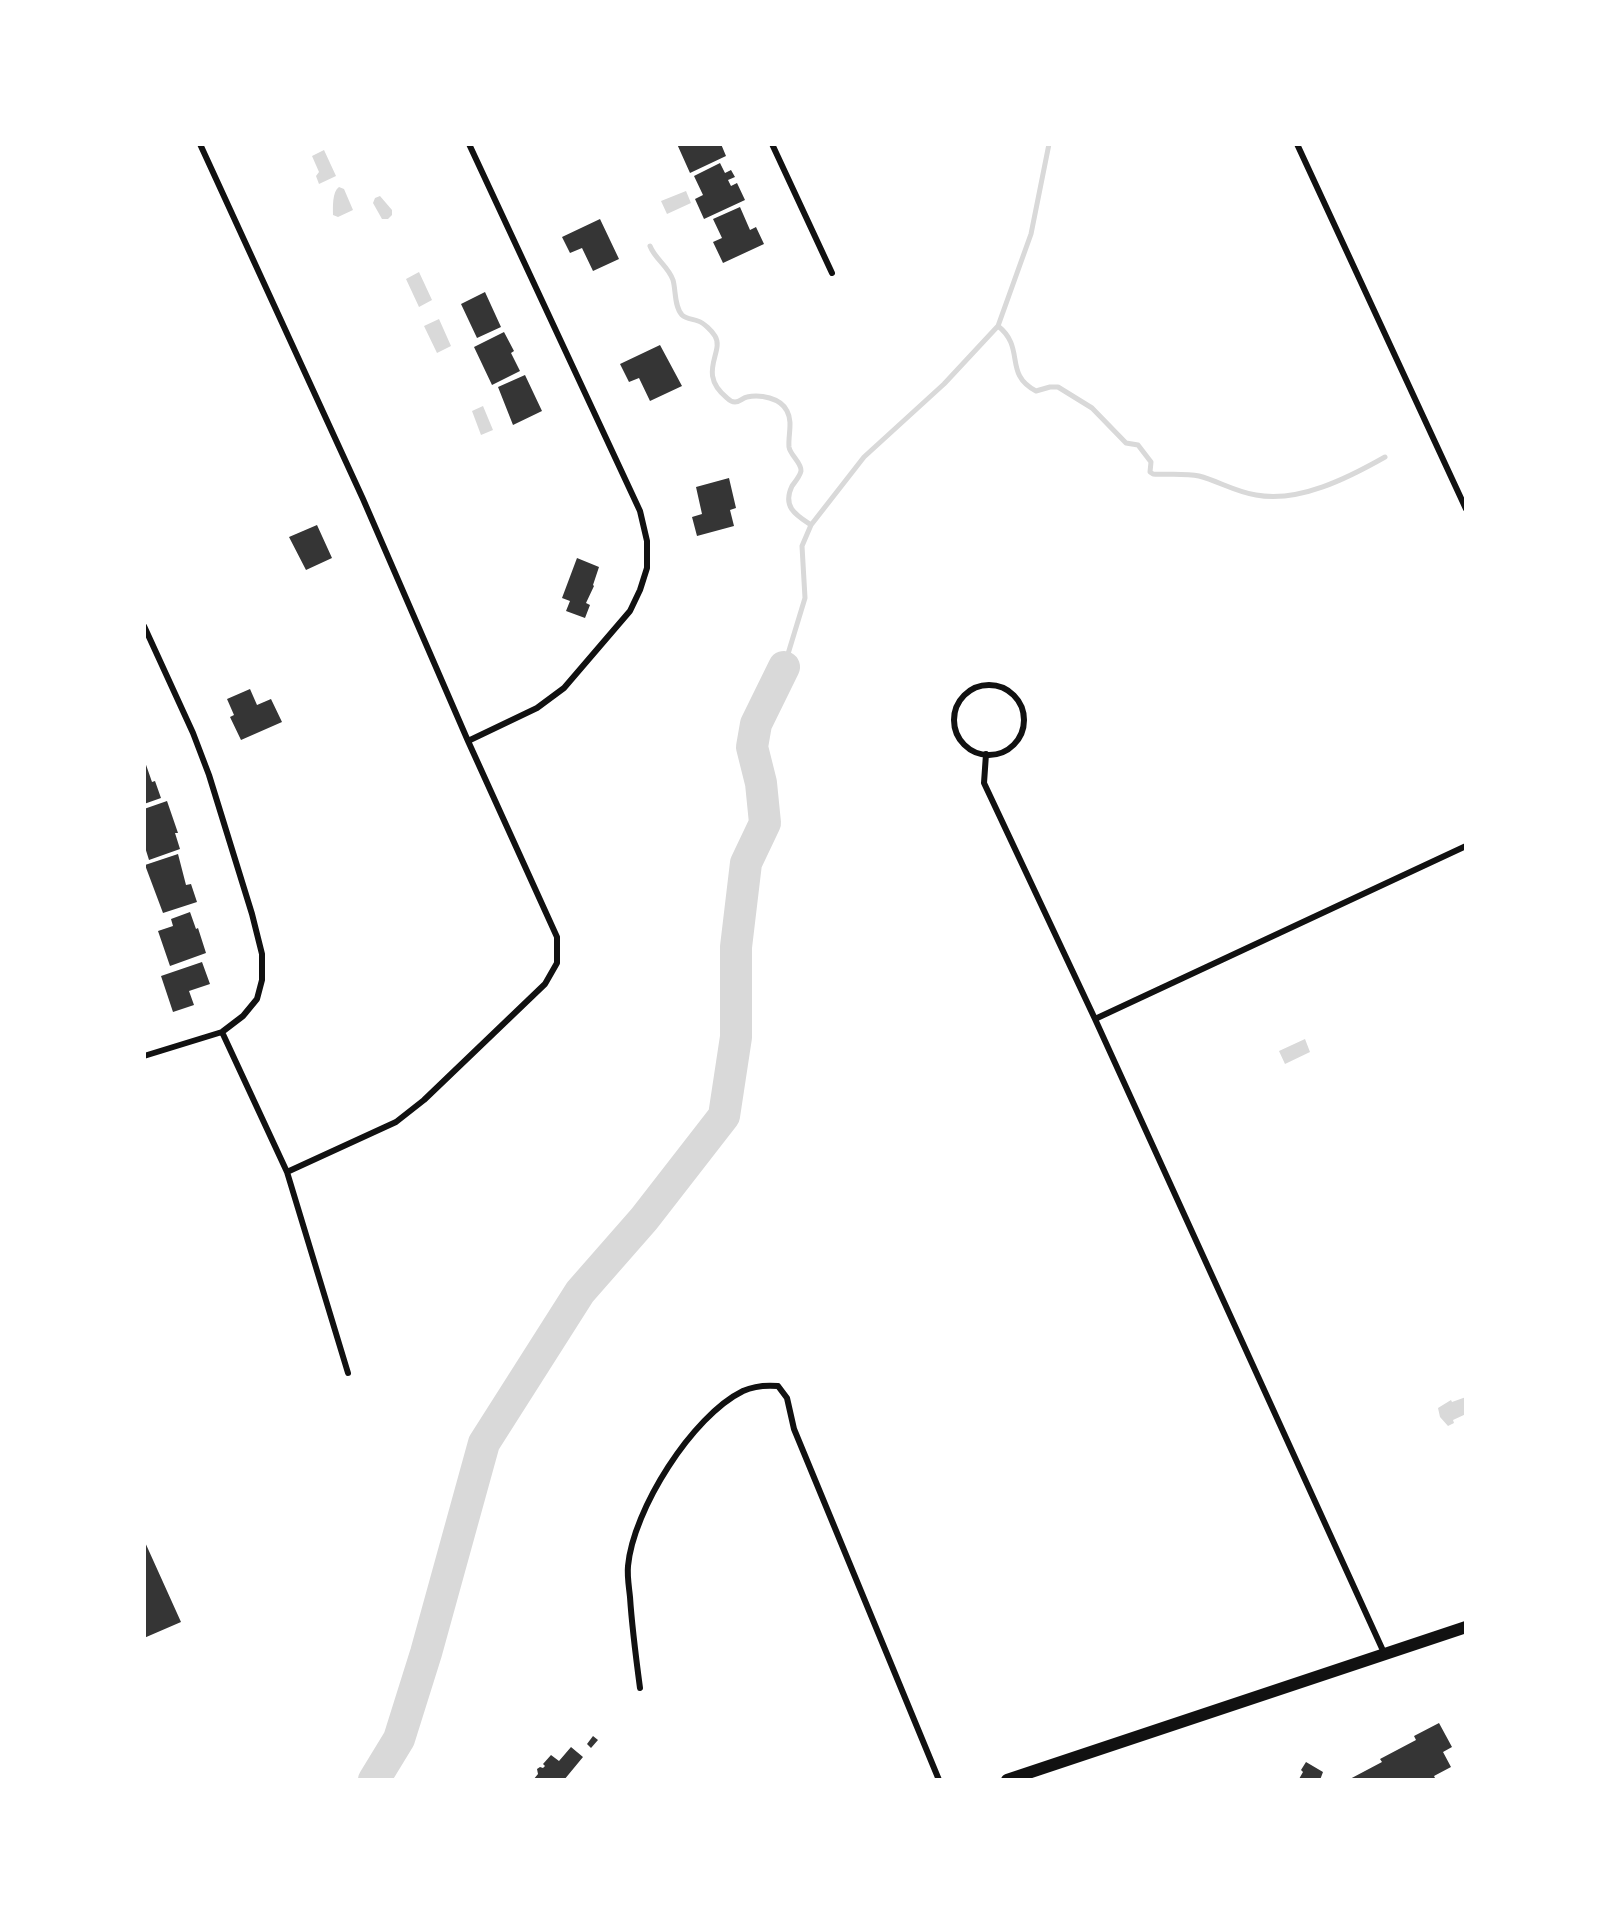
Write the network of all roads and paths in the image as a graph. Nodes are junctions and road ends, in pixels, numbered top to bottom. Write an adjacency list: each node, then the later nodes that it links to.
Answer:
1 (200, 144): 8 (street)
2 (469, 144): 8 (street)
3 (772, 144): 5 (street)
4 (1297, 144): 6 (street)
5 (832, 273)
6 (1466, 509)
7 (144, 626): 12 (street)
8 (468, 741): 14 (street)
9 (986, 754): 9 (street); 11 (street)
10 (1466, 846): 11 (street)
11 (1095, 1019): 17 (street)
12 (222, 1032): 13 (street); 14 (street)
13 (144, 1056)
14 (287, 1172): 15 (street)
15 (348, 1372)
16 (1466, 1628): 17 (main road)
17 (1385, 1655): 20 (main road)
18 (640, 1688): 19 (street)
19 (939, 1780)
20 (1007, 1780)

